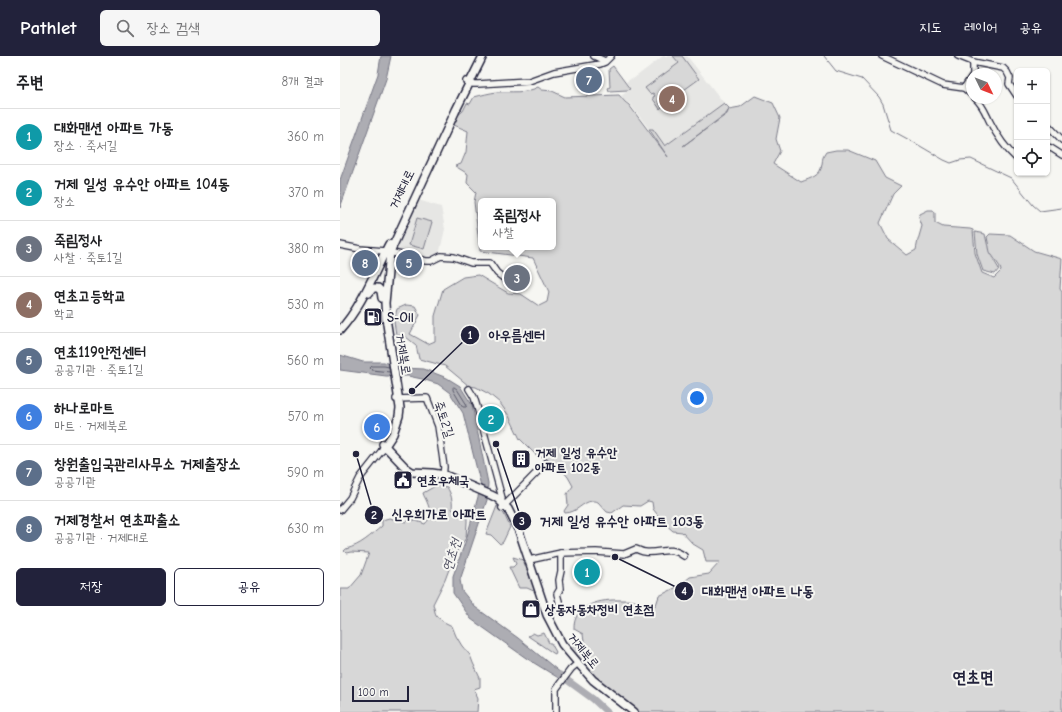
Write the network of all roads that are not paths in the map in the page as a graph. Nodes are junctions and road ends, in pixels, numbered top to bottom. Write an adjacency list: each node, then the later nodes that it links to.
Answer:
1 (479, 56): 10 (main road, 거제대로)
2 (483, 56): 10 (main road, 거제대로)
3 (594, 56): 7 (street)
4 (611, 56): 7 (street)
5 (882, 56): 12 (street)
6 (958, 56): 8 (street)
7 (605, 59): 10 (street)
8 (973, 62): 9 (street); 13 (street)
9 (973, 68)
10 (469, 81): 20 (main road, 거제대로); 22 (main road, 거제대로)
11 (966, 85): 12 (street)
12 (964, 88)
13 (1014, 92)
14 (981, 104): 19 (street)
15 (1050, 127): 16 (street)
16 (1062, 140)
17 (1050, 148): 18 (street)
18 (1062, 155)
19 (1014, 157)
20 (395, 240): 22 (main road, 거제북로)
21 (340, 245): 22 (street)
22 (387, 251): 23 (main road, 거제북로); 24 (street); 27 (main road, 거제대로); 29 (main road, 거제북로)
23 (385, 261): 25 (main road); 26 (main road, 거제북로)
24 (506, 280)
25 (369, 293): 26 (main road); 28 (main road)
26 (382, 298): 29 (main road, 거제북로)
27 (340, 330)
28 (340, 336)
29 (390, 357): 31 (main road, 거제북로)
30 (469, 389): 36 (street)
31 (397, 399): 32 (main road, 거제북로); 34 (street, 죽토2길)
32 (383, 446): 34 (main road); 35 (street)
33 (547, 464): 36 (street)
34 (443, 476): 36 (main road)
35 (344, 501): 37 (street); 38 (street)
36 (501, 505): 41 (main road, 거제북로)
37 (340, 506)
38 (340, 510)
39 (561, 553): 40 (street); 41 (street); 42 (street)
40 (684, 556)
41 (529, 560): 42 (main road, 거제북로)
42 (547, 615): 43 (main road, 거제북로)
43 (578, 663): 44 (street); 45 (main road, 거제북로)
44 (556, 712)
45 (634, 712)

